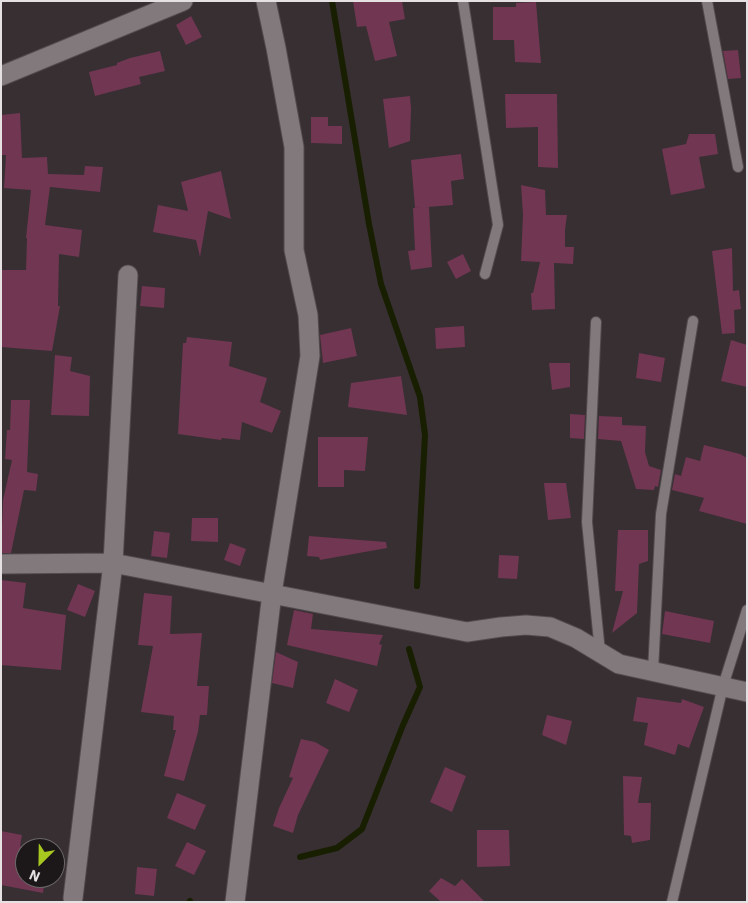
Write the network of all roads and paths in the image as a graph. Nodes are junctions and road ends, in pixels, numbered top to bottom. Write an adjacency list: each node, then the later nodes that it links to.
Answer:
1 (183, 1): 5 (street)
2 (266, 1): 13 (street)
3 (463, 1): 7 (lane)
4 (707, 1): 6 (lane)
5 (1, 76)
6 (738, 167)
7 (485, 274)
8 (128, 275): 11 (street)
9 (693, 321): 16 (lane)
10 (596, 322): 15 (lane)
11 (113, 563): 12 (street); 13 (street); 19 (street)
12 (1, 564)
13 (272, 593): 15 (street); 20 (street)
14 (747, 610): 17 (lane)
15 (600, 652): 16 (street)
16 (653, 671): 17 (street)
17 (723, 686): 18 (street); 21 (lane)
18 (747, 692)
19 (72, 898)
20 (235, 902)
21 (672, 902)

